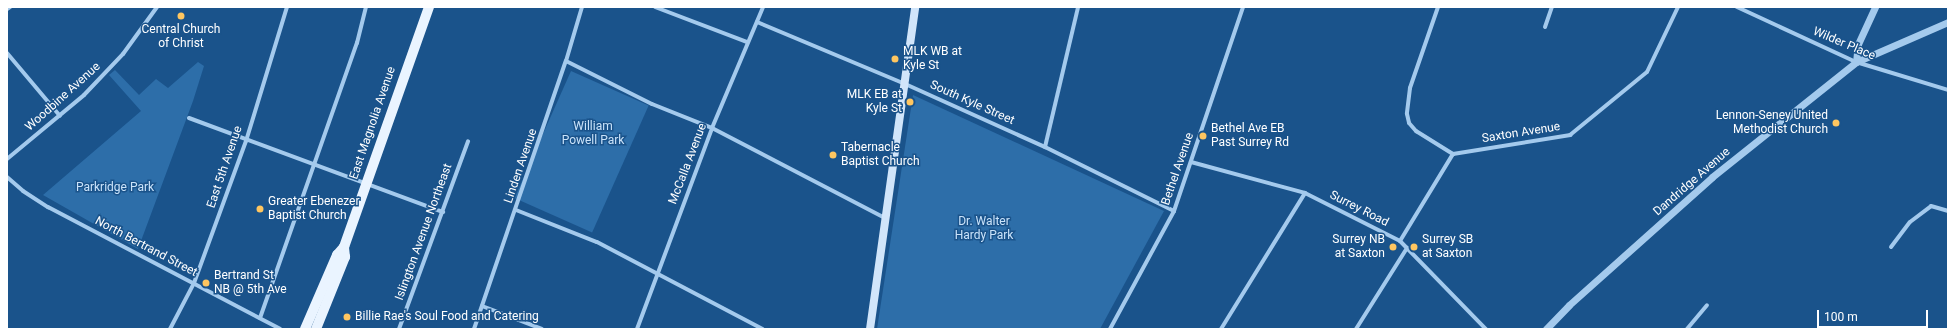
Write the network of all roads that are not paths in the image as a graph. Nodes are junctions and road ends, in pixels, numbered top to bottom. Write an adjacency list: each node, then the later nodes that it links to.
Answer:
1 (10, 7): 17 (street)
2 (157, 7): 27 (street, Woodbine Avenue)
3 (287, 7): 30 (street, East 5th Avenue)
4 (366, 7): 36 (street)
5 (429, 7): 38 (main road, East Magnolia Avenue)
6 (582, 7): 23 (street, Linden Avenue)
7 (655, 7): 21 (street)
8 (763, 7): 18 (street, McCalla Avenue)
9 (915, 7): 25 (main road)
10 (1078, 7): 32 (street)
11 (1243, 7): 35 (street, Bethel Avenue)
12 (1438, 7): 33 (street)
13 (1552, 7): 20 (street)
14 (1678, 7): 33 (street, Saxton Avenue)
15 (1737, 7): 24 (street, Wilder Place)
16 (1875, 7): 24 (street)
17 (7, 9)
18 (757, 22): 21 (street, McCalla Avenue); 25 (street, South Kyle Street)
19 (1948, 22): 24 (street, Dandridge Avenue)
20 (1545, 27)
21 (747, 42): 29 (street, McCalla Avenue)
22 (7, 53): 27 (street)
23 (566, 61): 29 (street); 40 (street, Linden Avenue)
24 (1856, 62): 26 (street, Wilder Place); 54 (street, Dandridge Avenue)
25 (903, 83): 32 (street, South Kyle Street); 44 (main road)
26 (1948, 90)
27 (60, 116): 34 (street, Woodbine Avenue)
28 (189, 118): 30 (street)
29 (712, 128): 44 (street); 49 (street, McCalla Avenue)
30 (246, 141): 36 (street); 50 (street, East 5th Avenue)
31 (468, 141): 43 (street, Islington Avenue Northeast)
32 (1046, 147): 41 (street, South Kyle Street)
33 (1453, 154): 45 (street)
34 (7, 159)
35 (1191, 162): 39 (street, Surrey Road); 41 (street, Bethel Avenue)
36 (314, 164): 38 (street); 53 (street)
37 (7, 177): 50 (street, North Bertrand Street)
38 (366, 183): 43 (street); 46 (main road, East Magnolia Avenue)
39 (1305, 193): 45 (street, Surrey Road); 66 (street)
40 (516, 210): 49 (street); 52 (street, Linden Avenue)
41 (1174, 211): 65 (street, Bethel Avenue)
42 (1948, 211): 47 (street)
43 (443, 212): 59 (street, Islington Avenue Northeast)
44 (885, 218): 64 (main road)
45 (1400, 241): 48 (street, Surrey Road)
46 (344, 247): 57 (main road, East Magnolia Avenue); 58 (main road, East Magnolia Avenue)
47 (1891, 247)
48 (1407, 248): 67 (street); 68 (street, Surrey Road)
49 (657, 275): 62 (street, McCalla Avenue); 63 (street)
50 (194, 283): 53 (street, North Bertrand Street); 55 (street, East 5th Avenue)
51 (1708, 305): 69 (street)
52 (482, 306): 60 (street, Linden Avenue); 61 (street)
53 (260, 318): 56 (street, North Bertrand Street)
54 (1548, 328)
55 (170, 329)
56 (280, 329)
57 (305, 329)
58 (316, 329)
59 (399, 329)
60 (474, 329)
61 (542, 329)
62 (637, 329)
63 (763, 329)
64 (870, 329)
65 (1110, 329)
66 (1220, 329)
67 (1356, 329)
68 (1486, 329)
69 (1687, 329)

